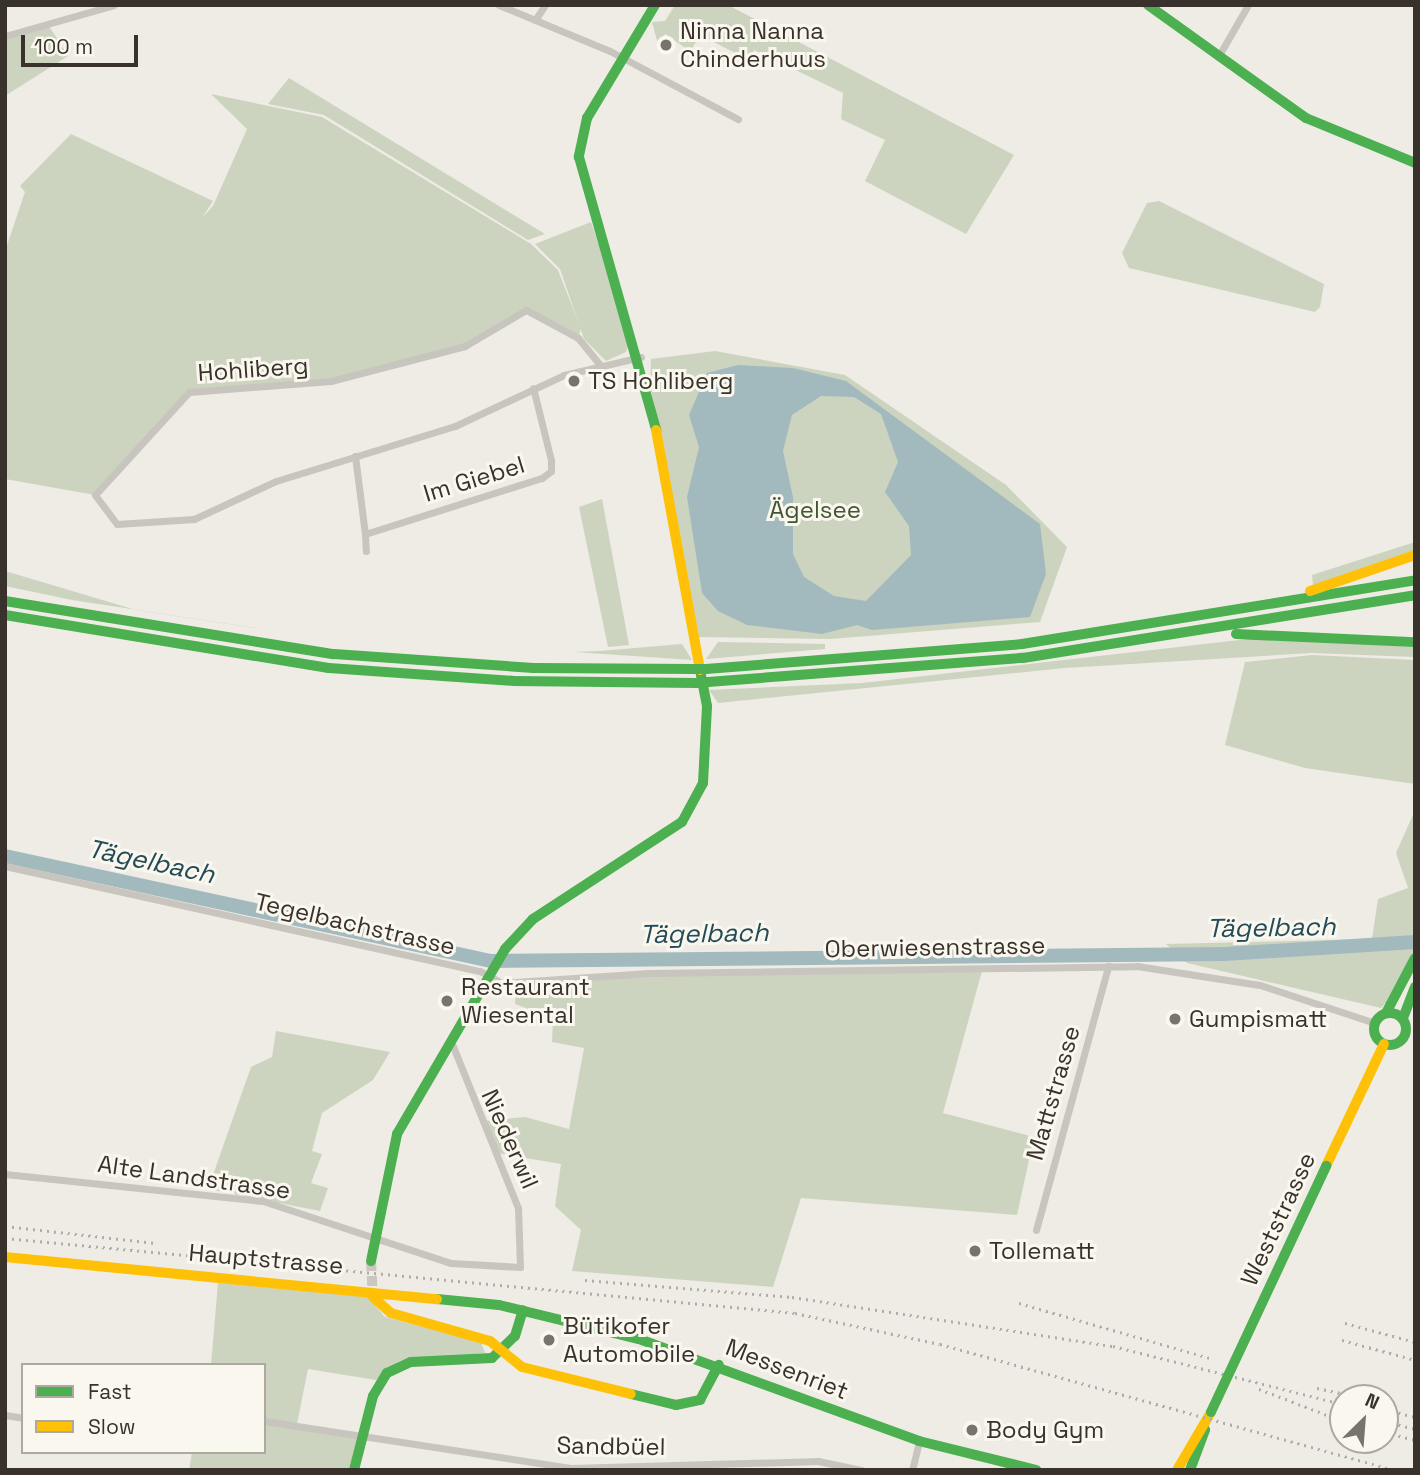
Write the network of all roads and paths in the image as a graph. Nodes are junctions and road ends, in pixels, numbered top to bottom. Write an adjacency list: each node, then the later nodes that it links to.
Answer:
1 (114, 5): 8 (street)
2 (499, 5): 7 (street)
3 (545, 5): 7 (street)
4 (655, 5): 10 (main road)
5 (1148, 5): 9 (main road)
6 (1248, 5): 9 (street)
7 (536, 20): 10 (street)
8 (5, 36)
9 (1218, 57): 12 (main road)
10 (622, 58): 11 (street); 13 (main road)
11 (738, 119)
12 (1415, 163)
13 (641, 357): 14 (street, Hohliberg); 30 (main road)
14 (600, 365): 15 (street, Hohliberg); 16 (street, Hohliberg)
15 (533, 388): 16 (street, Hohliberg); 17 (street, Im Giebel)
16 (355, 456): 17 (street)
17 (365, 534): 18 (street)
18 (366, 551)
19 (1415, 555): 23 (main road)
20 (1415, 580): 23 (main road)
21 (1415, 595): 25 (main road)
22 (5, 601): 23 (main road, bridge)
23 (1231, 613)
24 (5, 615): 25 (main road)
25 (1172, 637): 26 (main road)
26 (1415, 642)
27 (5, 866): 30 (street, Tegelbachstrasse)
28 (1415, 958): 32 (main road)
29 (1108, 966): 30 (street, Oberwiesenstrasse); 34 (street, Oberwiesenstrasse); 39 (street, Mattstrasse)
30 (494, 967): 37 (main road)
31 (1415, 987): 33 (main road)
32 (1386, 1013): 33 (main road); 34 (main road)
33 (1402, 1018): 35 (main road)
34 (1375, 1023): 36 (main road)
35 (1410, 1037): 36 (main road)
36 (1384, 1044): 47 (main road, Weststrasse, bridge)
37 (453, 1046): 40 (main road); 40 (street, Niederwil)
38 (5, 1174): 40 (street, Alte Landstrasse)
39 (1037, 1230)
40 (375, 1234): 42 (main road)
41 (5, 1257): 44 (main road, Hauptstrasse)
42 (371, 1261)
43 (373, 1297): 45 (main road)
44 (523, 1310): 45 (main road); 46 (main road, Messenriet)
45 (502, 1350): 46 (main road); 49 (main road)
46 (719, 1365): 50 (main road, Messenriet)
47 (1211, 1412): 55 (main road, Weststrasse); 56 (main road, Weststrasse)
48 (266, 1421): 49 (street, Sandbüel)
49 (362, 1437): 51 (main road); 52 (street, Sandbüel)
50 (919, 1441): 53 (street); 54 (main road, Messenriet)
51 (355, 1467)
52 (861, 1470)
53 (912, 1470)
54 (1036, 1470)
55 (1177, 1470)
56 (1190, 1470)

